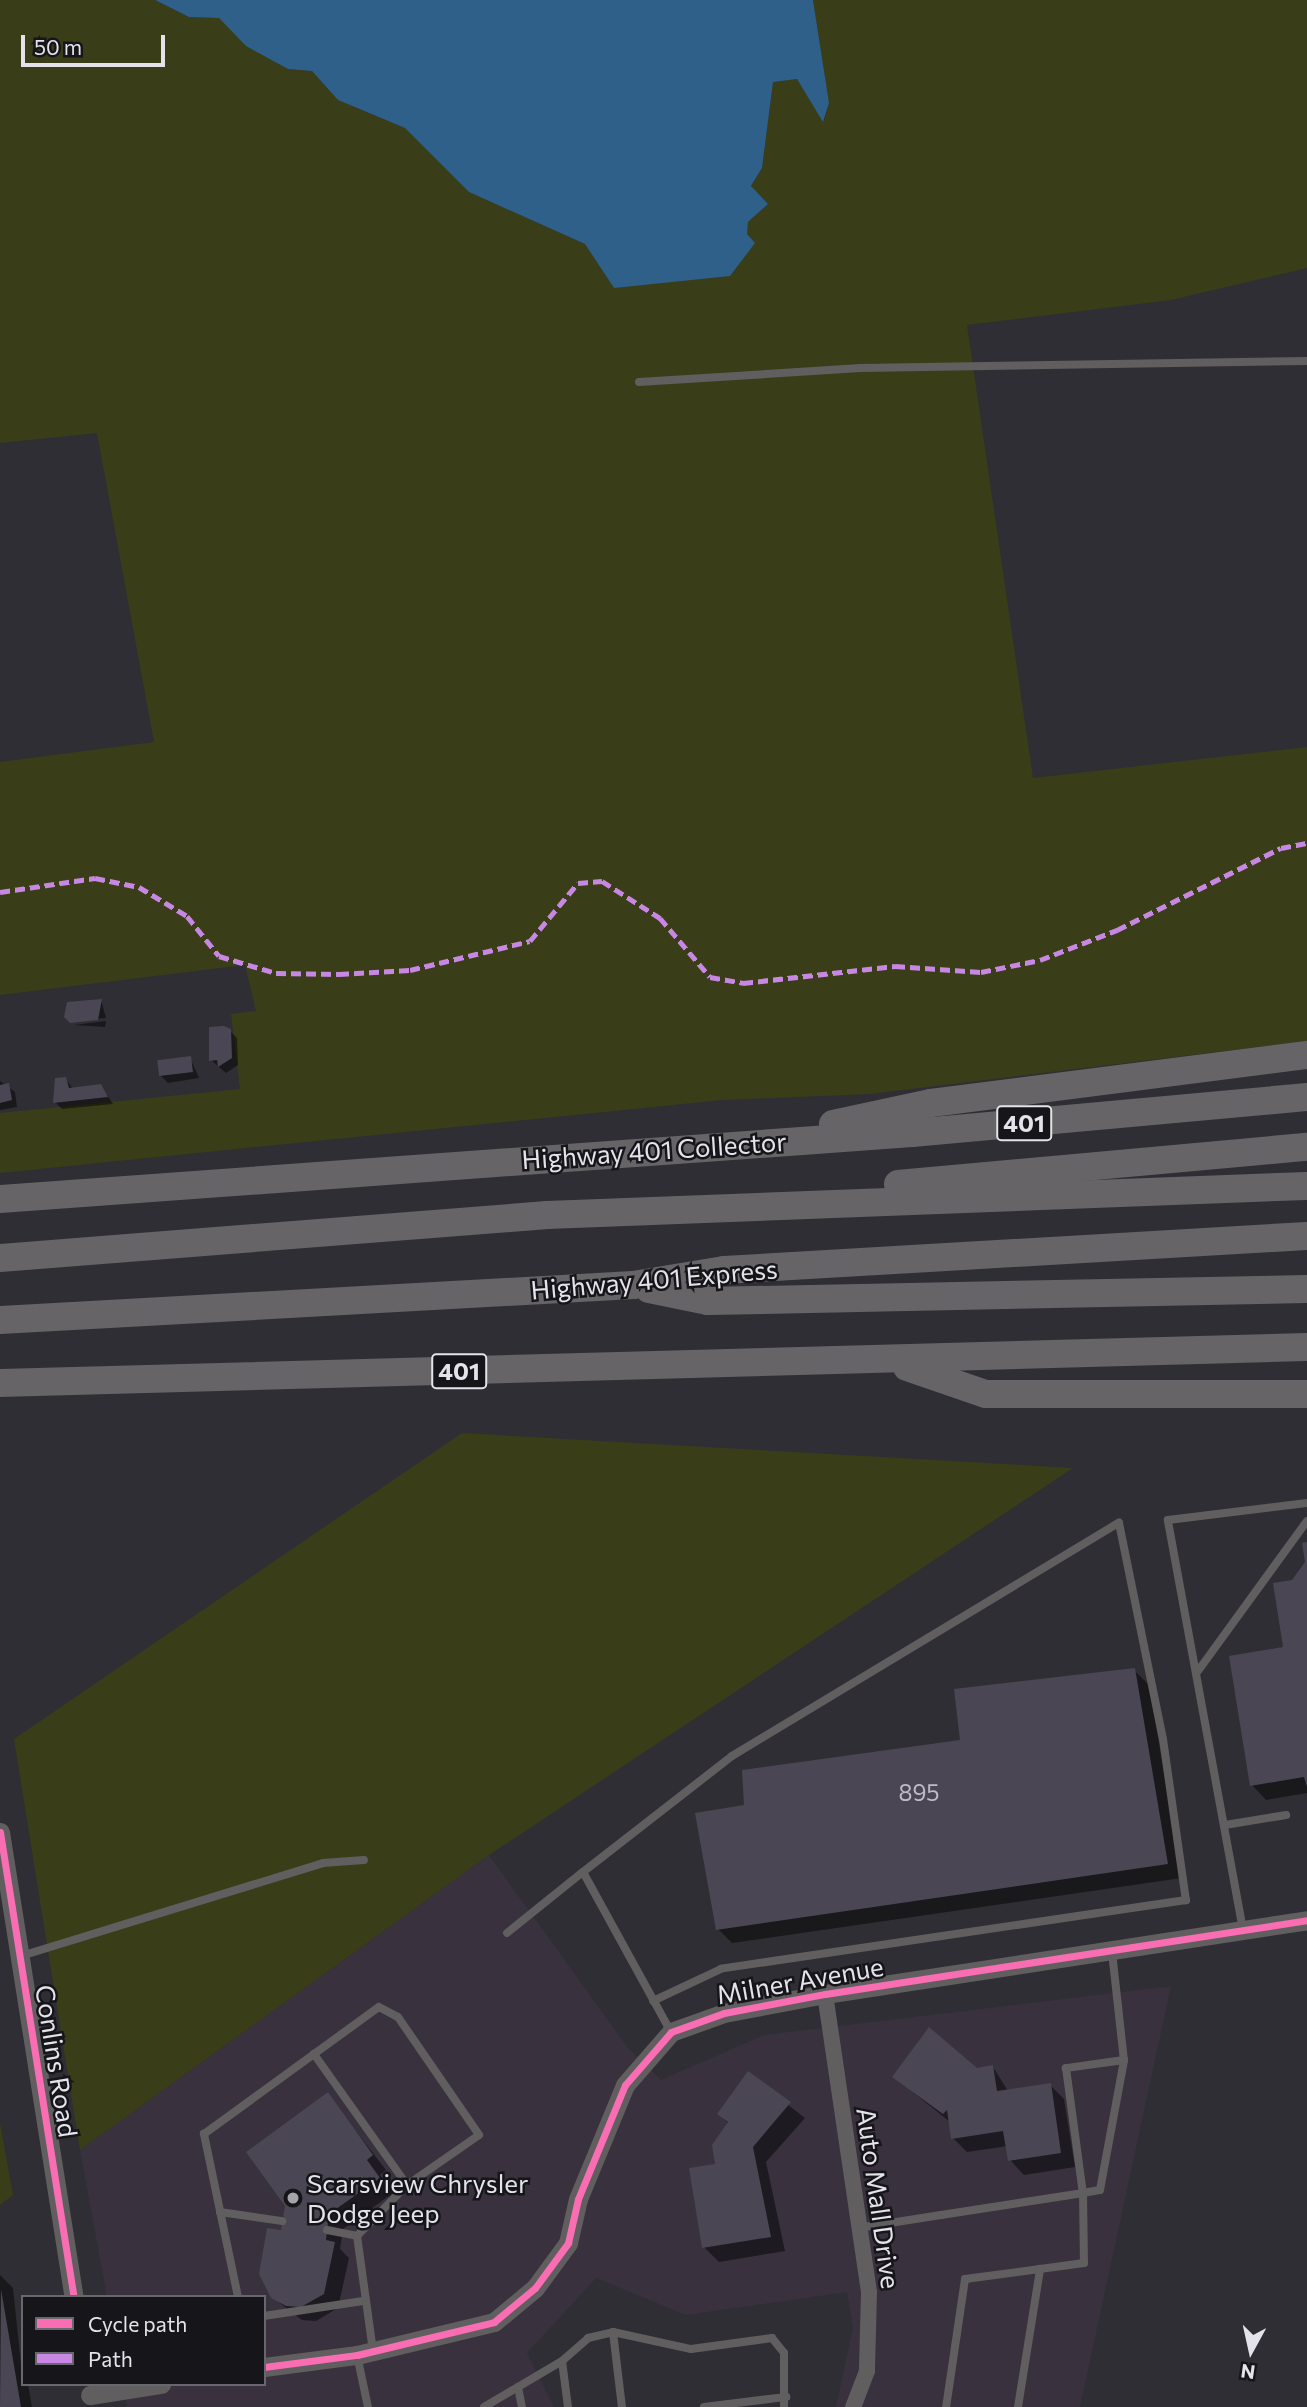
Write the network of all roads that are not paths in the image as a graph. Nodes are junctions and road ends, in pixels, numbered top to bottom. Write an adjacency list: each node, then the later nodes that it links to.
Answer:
1 (1307, 361): 2 (lane)
2 (639, 382)
3 (1307, 1055): 5 (highway)
4 (1307, 1097): 5 (highway, Highway 401 Collector / 401)
5 (741, 1143): 8 (highway, Highway 401 Collector / 401)
6 (1307, 1147): 9 (highway)
7 (1307, 1186): 9 (highway)
8 (0, 1199)
9 (547, 1215): 11 (highway)
10 (1307, 1236): 12 (highway, Highway 401 Express)
11 (0, 1258)
12 (633, 1285): 13 (highway); 14 (highway, Highway 401 Express)
13 (1307, 1289)
14 (0, 1320)
15 (1307, 1347): 16 (highway, 401)
16 (887, 1360): 17 (highway, 401); 18 (highway)
17 (0, 1384)
18 (1307, 1394)
19 (1307, 1503): 21 (lane)
20 (1307, 1521): 21 (lane)
21 (1198, 1671): 23 (lane)
22 (1286, 1815): 23 (lane)
23 (1225, 1825): 28 (lane)
24 (0, 1832): 31 (street, Conlins Road)
25 (365, 1860): 31 (lane)
26 (583, 1872): 29 (lane); 33 (lane); 33 (lane)
27 (1307, 1920): 28 (street, Milner Avenue)
28 (1243, 1930): 30 (street, Milner Avenue)
29 (507, 1933)
30 (1112, 1952): 32 (street, Milner Avenue); 36 (lane)
31 (20, 1957): 45 (street, Conlins Road)
32 (825, 1994): 34 (street, Milner Avenue); 41 (street, Auto Mall Drive)
33 (653, 2001): 34 (lane)
34 (671, 2032): 50 (street, Milner Avenue)
35 (314, 2054): 37 (lane); 37 (lane); 39 (lane)
36 (1124, 2060): 38 (lane); 38 (lane)
37 (407, 2185): 43 (lane)
38 (1083, 2193): 41 (lane); 44 (lane)
39 (220, 2212): 40 (lane); 46 (lane)
40 (282, 2221)
41 (858, 2228): 63 (street, Auto Mall Drive)
42 (327, 2230): 43 (lane)
43 (357, 2236): 47 (lane)
44 (1040, 2269): 64 (lane); 65 (lane)
45 (74, 2295)
46 (238, 2295)
47 (363, 2301): 48 (lane); 50 (lane)
48 (266, 2316)
49 (612, 2332): 51 (lane); 56 (lane); 61 (lane)
50 (365, 2353): 52 (street, Milner Avenue); 57 (lane)
51 (562, 2361): 54 (lane); 60 (lane)
52 (266, 2367)
53 (148, 2386): 55 (street)
54 (518, 2387): 58 (lane); 59 (lane)
55 (90, 2395)
56 (785, 2402): 62 (lane)
57 (368, 2407)
58 (484, 2407)
59 (522, 2407)
60 (568, 2407)
61 (622, 2407)
62 (704, 2407)
63 (853, 2407)
64 (946, 2407)
65 (1018, 2407)

